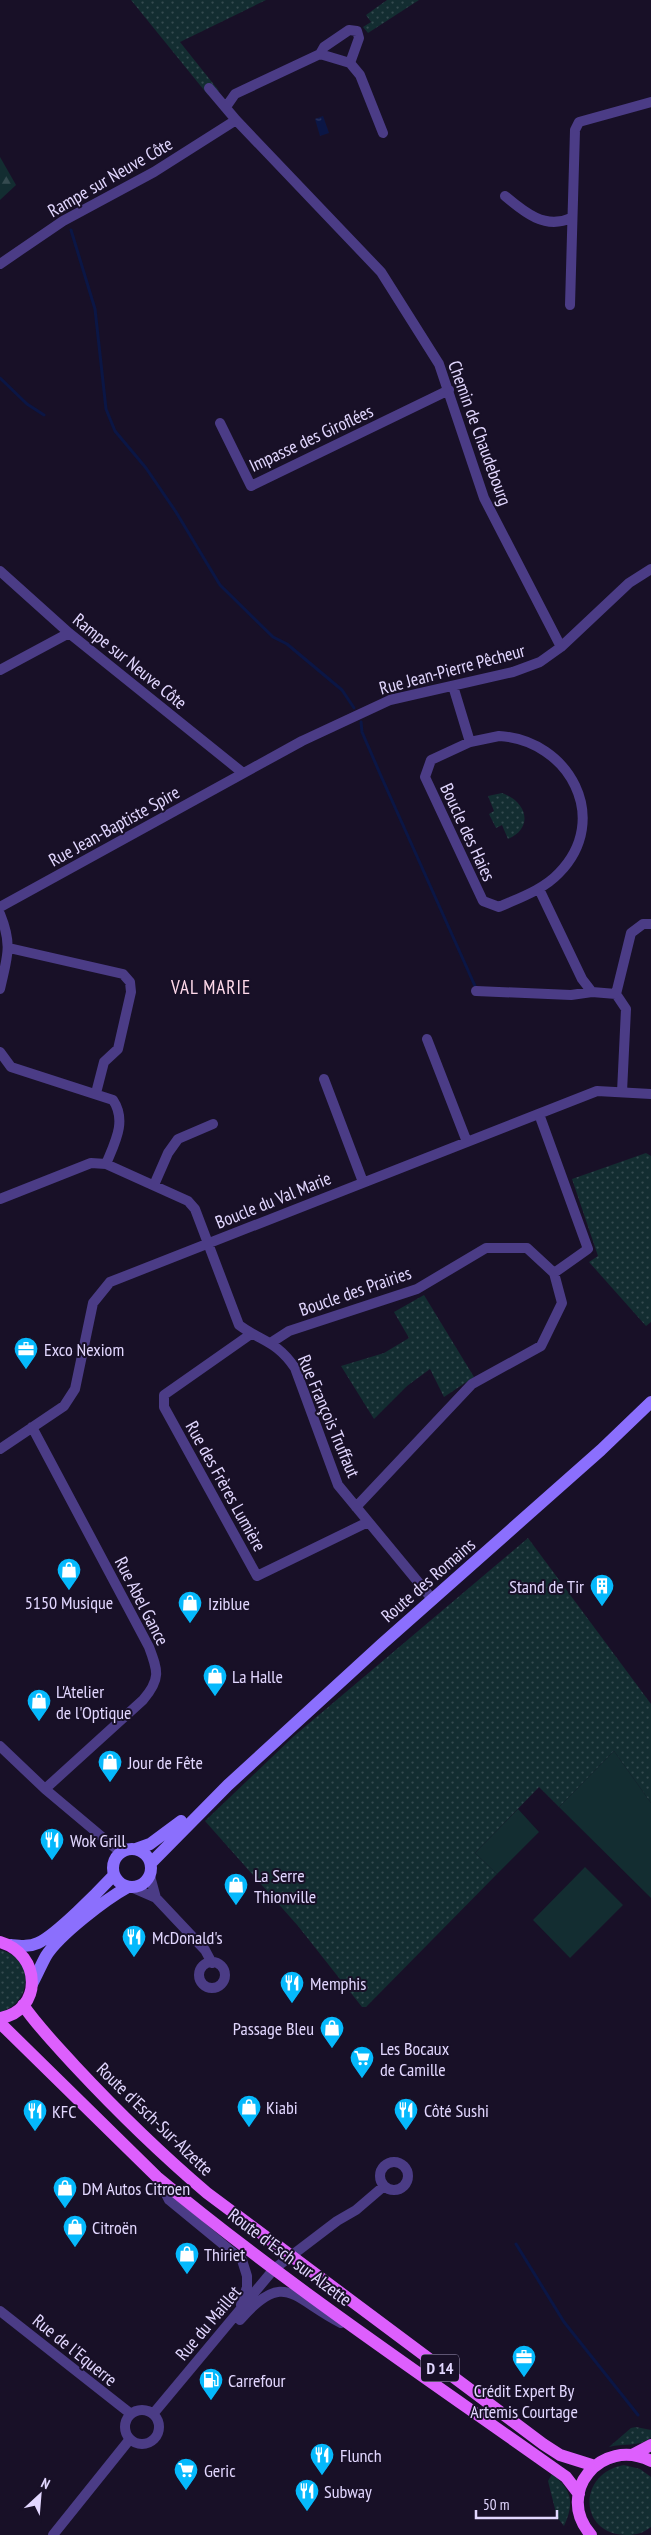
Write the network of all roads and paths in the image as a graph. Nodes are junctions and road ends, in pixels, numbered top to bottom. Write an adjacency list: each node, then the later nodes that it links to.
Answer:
1 (320, 54): 2 (street); 2 (street); 5 (street)
2 (350, 63): 7 (street)
3 (209, 88): 5 (street, Chemin de Chaudebourg)
4 (651, 102): 9 (street)
5 (226, 107): 6 (street, Chemin de Chaudebourg)
6 (236, 120): 10 (street, Rampe sur Neuve Côte); 12 (street, Chemin de Chaudebourg)
7 (383, 133)
8 (505, 196): 9 (street)
9 (571, 218): 11 (street)
10 (0, 264)
11 (570, 305)
12 (449, 390): 13 (street, Impasse des Giroflées); 17 (street, Chemin de Chaudebourg)
13 (220, 423)
14 (651, 569): 17 (street, Rue Jean-Pierre Pêcheur)
15 (0, 571): 16 (street, Rampe sur Neuve Côte)
16 (69, 633): 18 (street); 21 (street, Rampe sur Neuve Côte)
17 (561, 647): 19 (street, Rue Jean-Pierre Pêcheur)
18 (0, 670)
19 (453, 686): 20 (street); 21 (street, Rue Jean-Pierre Pêcheur)
20 (470, 742): 22 (street, Boucle des Haies); 22 (street, Boucle des Haies)
21 (243, 773): 23 (street, Rue Jean-Baptiste Spire)
22 (539, 889): 29 (street)
23 (0, 907)
24 (0, 914): 26 (street)
25 (651, 924): 30 (street)
26 (9, 948): 27 (street); 35 (street)
27 (0, 989)
28 (476, 990): 29 (street)
29 (592, 992): 30 (street)
30 (616, 994): 34 (street)
31 (427, 1039): 39 (street)
32 (0, 1052): 35 (street)
33 (324, 1079): 41 (street)
34 (622, 1092): 36 (street, Boucle du Val Marie); 37 (street, Boucle du Val Marie)
35 (96, 1093): 40 (street)
36 (651, 1094)
37 (539, 1114): 39 (street, Boucle du Val Marie); 45 (street)
38 (213, 1124): 42 (street)
39 (466, 1142): 41 (street, Boucle du Val Marie)
40 (106, 1164): 42 (street, Rue François Truffaut); 43 (street)
41 (363, 1182): 44 (street, Boucle du Val Marie)
42 (154, 1185): 44 (street, Rue François Truffaut)
43 (0, 1199)
44 (208, 1245): 46 (street, Rue François Truffaut); 49 (street, Boucle du Val Marie)
45 (554, 1273): 47 (street, Boucle des Prairies); 51 (street)
46 (251, 1334): 47 (street, Rue François Truffaut); 52 (street, Rue des Frères Lumière)
47 (272, 1342): 51 (street, Rue François Truffaut)
48 (651, 1402): 53 (street, Route des Romains)
49 (32, 1427): 50 (street, Boucle du Val Marie); 56 (street, Rue Abel Gance)
50 (0, 1449)
51 (356, 1506): 52 (street, Rue François Truffaut)
52 (368, 1522): 53 (street, Rue François Truffaut)
53 (433, 1600): 55 (street, Route des Romains)
54 (0, 1746): 56 (street)
55 (228, 1785): 57 (street, Route des Romains); 59 (street, Route des Romains)
56 (45, 1789): 58 (street)
57 (136, 1849): 58 (street, Route des Romains); 59 (street)
58 (120, 1852): 60 (street)
59 (151, 1863): 61 (street)
60 (114, 1875): 62 (street); 64 (street)
61 (150, 1876): 62 (street); 63 (street)
62 (131, 1887): 63 (street); 66 (street)
63 (156, 1898): 65 (street)
64 (6, 1943): 66 (main road)
65 (212, 1963)
66 (32, 1984): 67 (main road)
67 (24, 2005): 68 (main road); 72 (main road, Route d'Esch-Sur-Alzette / D 14)
68 (0, 2018)
69 (0, 2024): 70 (main road, Route d'Esch sur Alzette / D 14)
70 (157, 2177): 73 (main road, Route d'Esch sur Alzette / D 14); 75 (street)
71 (384, 2186): 72 (street, Rue du Maillet)
72 (291, 2257): 73 (street, Rue du Maillet); 84 (main road, Route d'Esch-Sur-Alzette / D 14)
73 (274, 2269): 75 (street, Rue du Maillet); 77 (main road, Route d'Esch sur Alzette / D 14)
74 (0, 2311): 78 (street, Rue de l'Equerre)
75 (240, 2311): 76 (street, Rue du Maillet)
76 (217, 2337): 77 (street); 79 (street, Rue du Maillet)
77 (373, 2339): 85 (main road, Route d'Esch sur Alzette / D 14)
78 (131, 2414): 79 (street); 80 (street)
79 (153, 2414): 80 (street)
80 (130, 2439): 86 (street)
81 (651, 2445): 82 (main road)
82 (632, 2455): 83 (main road); 84 (main road)
83 (651, 2462)
84 (594, 2466): 85 (main road)
85 (579, 2494): 87 (main road)
86 (53, 2535)
87 (590, 2535)

